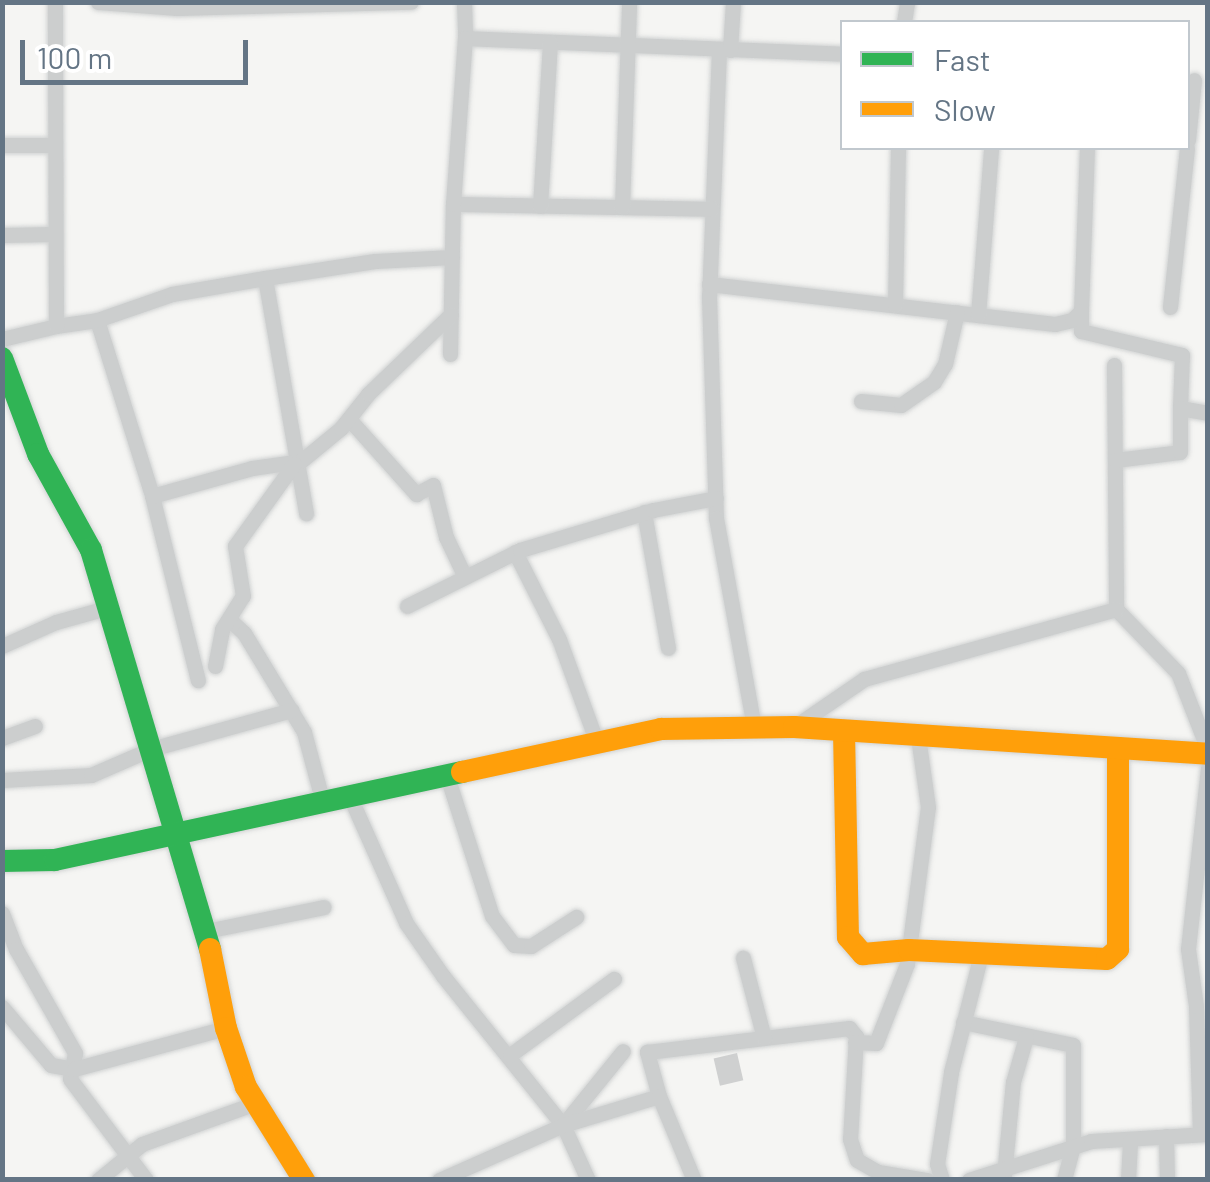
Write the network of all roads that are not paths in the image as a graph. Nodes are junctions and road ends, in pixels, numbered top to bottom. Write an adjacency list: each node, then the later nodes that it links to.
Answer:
1 (55, 2): 16 (street)
2 (98, 2): 7 (street)
3 (464, 2): 8 (street)
4 (628, 2): 10 (street)
5 (733, 2): 11 (street)
6 (406, 3): 7 (street)
7 (141, 4)
8 (464, 38): 9 (street); 21 (street)
9 (550, 42): 10 (street); 22 (street)
10 (626, 45): 11 (street); 23 (street)
11 (724, 50): 12 (street); 24 (street)
12 (840, 54)
13 (1196, 80): 14 (street)
14 (1190, 123)
15 (2, 145): 16 (street)
16 (54, 145): 25 (street)
17 (898, 150): 30 (street)
18 (990, 150): 35 (street)
19 (1087, 150): 32 (street)
20 (1186, 150): 31 (street)
21 (453, 204): 22 (street); 27 (street)
22 (540, 206): 23 (street)
23 (622, 208): 24 (street)
24 (712, 209): 29 (street)
25 (54, 234): 26 (street); 37 (street)
26 (2, 235)
27 (452, 258): 28 (street); 34 (street)
28 (264, 278): 36 (street); 47 (street)
29 (709, 284): 30 (street); 49 (street)
30 (894, 305): 33 (street)
31 (1170, 307)
32 (1080, 311): 35 (street); 43 (street)
33 (957, 312): 35 (street); 42 (street)
34 (451, 314): 39 (street); 45 (street)
35 (978, 314)
36 (97, 320): 37 (street); 48 (street)
37 (56, 326): 38 (street)
38 (2, 339)
39 (450, 354)
40 (2, 358): 55 (street)
41 (1114, 366): 46 (street)
42 (861, 401)
43 (1180, 408): 44 (street); 46 (street)
44 (1208, 413)
45 (349, 419): 47 (street); 53 (street)
46 (1114, 460): 56 (street)
47 (294, 464): 48 (street); 51 (street); 57 (street)
48 (152, 496): 61 (street)
49 (716, 498): 50 (street); 65 (street)
50 (644, 512): 52 (street); 59 (street)
51 (306, 513)
52 (515, 552): 53 (street); 69 (street)
53 (465, 578): 54 (street)
54 (407, 606)
55 (110, 607): 58 (street); 71 (street)
56 (1116, 609): 64 (street); 72 (street)
57 (230, 620): 60 (street); 62 (street)
58 (2, 646)
59 (668, 648)
60 (215, 666)
61 (198, 680)
62 (292, 710): 71 (street); 77 (street)
63 (35, 726): 68 (street)
64 (794, 727): 65 (street); 66 (street)
65 (754, 728): 69 (street)
66 (844, 731): 67 (street); 84 (street)
67 (918, 736): 70 (street); 84 (street)
68 (2, 738)
69 (597, 743): 74 (street)
70 (1118, 748): 72 (street); 85 (street)
71 (150, 749): 75 (street); 78 (street)
72 (1208, 752)
73 (1208, 768): 100 (street)
74 (447, 776): 76 (street); 82 (street)
75 (2, 780)
76 (350, 797): 77 (street); 95 (street)
77 (323, 803): 78 (street)
78 (177, 835): 79 (street); 83 (street)
79 (2, 861)
80 (324, 907): 83 (street)
81 (2, 912): 96 (street)
82 (576, 917)
83 (206, 931): 90 (street)
84 (909, 950): 85 (street); 93 (street)
85 (981, 954): 89 (street)
86 (743, 958): 92 (street)
87 (614, 979): 95 (street)
88 (2, 1008): 96 (street)
89 (963, 1022): 91 (street); 115 (street)
90 (226, 1028): 96 (street); 98 (street)
91 (1026, 1036): 103 (street); 106 (street)
92 (764, 1038): 93 (street); 97 (street)
93 (855, 1042): 114 (street)
94 (623, 1051): 99 (street)
95 (510, 1055): 99 (street)
96 (74, 1069): 104 (street)
97 (659, 1096): 99 (street); 113 (street)
98 (256, 1103): 104 (street); 107 (street)
99 (563, 1125): 105 (street); 112 (street)
100 (1204, 1134): 101 (street)
101 (1166, 1136): 102 (street); 119 (street)
102 (1130, 1141): 103 (street); 118 (street)
103 (1073, 1146): 106 (street); 117 (street)
104 (127, 1155): 108 (street); 109 (street)
105 (471, 1164): 110 (street); 111 (street)
106 (1004, 1175): 116 (street)
107 (302, 1179)
108 (98, 1180)
109 (146, 1180)
110 (439, 1180)
111 (480, 1180)
112 (588, 1180)
113 (694, 1180)
114 (928, 1180)
115 (942, 1180)
116 (969, 1180)
117 (1064, 1180)
118 (1128, 1180)
119 (1167, 1180)

